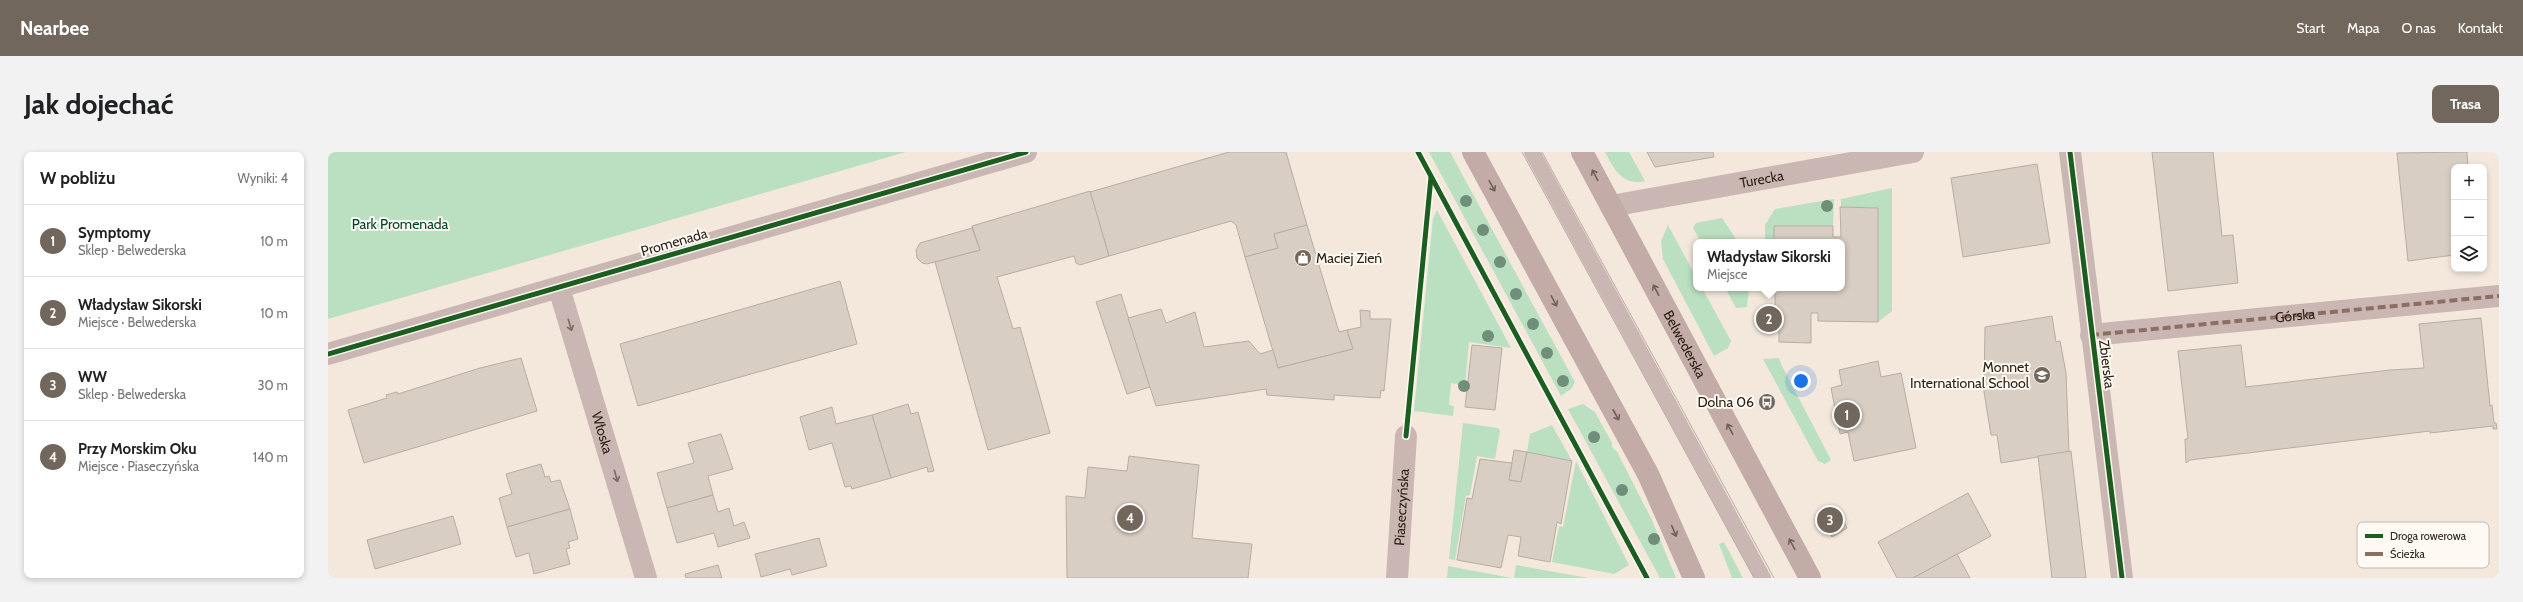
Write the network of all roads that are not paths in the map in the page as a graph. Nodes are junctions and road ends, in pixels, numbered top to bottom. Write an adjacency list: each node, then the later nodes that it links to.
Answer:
1 (1026, 152): 8 (street, Promenada)
2 (1473, 152): 15 (main road, one-way to 15)
3 (1532, 152): 16 (lane)
4 (1582, 152): 7 (main road, Belwederska, one-way to 4)
5 (1913, 152): 7 (street, Turecka)
6 (2070, 152): 10 (street, Zbierska)
7 (1611, 206): 17 (main road, Belwederska, one-way to 7)
8 (559, 288): 11 (street, Promenada); 13 (street, Włoska, one-way to 13)
9 (2499, 296): 10 (street, Górska)
10 (2091, 334): 18 (street, Zbierska)
11 (328, 354)
12 (1406, 436): 14 (street, Piaseczyńska)
13 (646, 578)
14 (1397, 578)
15 (1694, 578)
16 (1763, 578)
17 (1810, 578)
18 (2122, 578)

